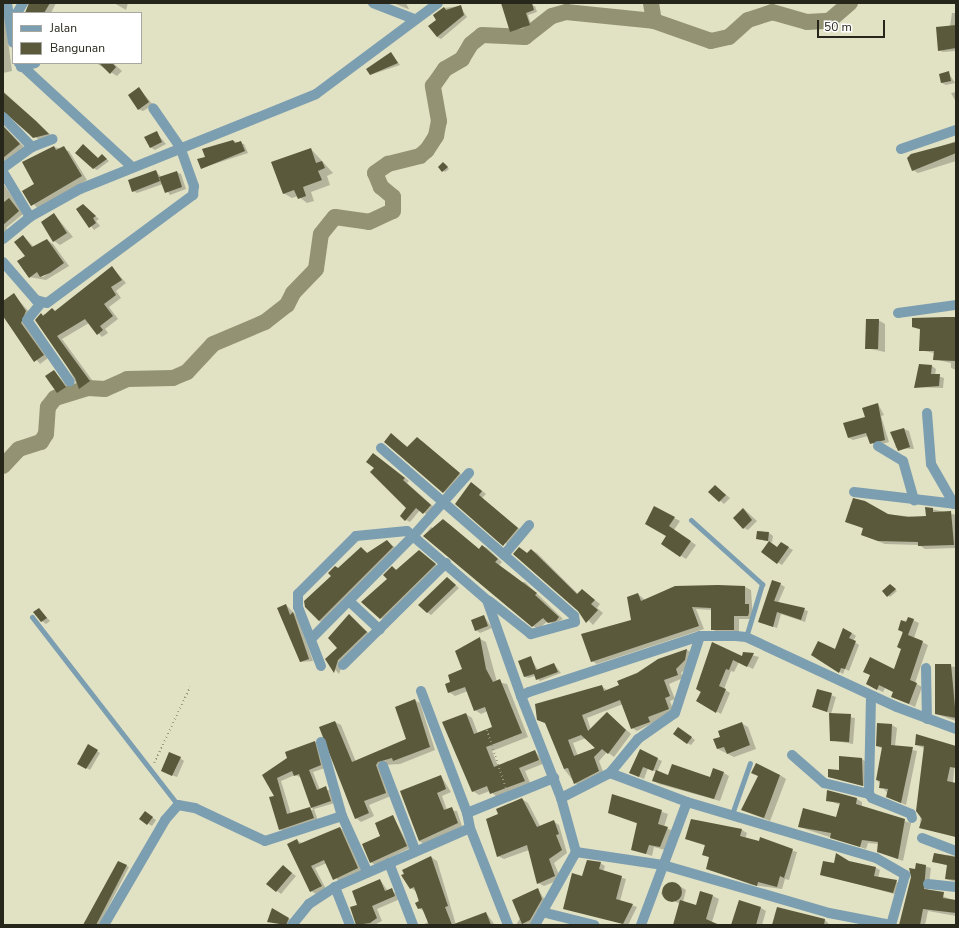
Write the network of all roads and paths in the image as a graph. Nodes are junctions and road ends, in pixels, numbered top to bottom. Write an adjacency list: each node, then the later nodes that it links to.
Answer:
1 (7, 3): 7 (street)
2 (23, 3): 5 (street)
3 (373, 3): 6 (street)
4 (438, 3): 6 (street)
5 (18, 12)
6 (414, 19): 14 (street)
7 (9, 24): 8 (street)
8 (12, 38)
9 (20, 65): 17 (street)
10 (153, 108): 14 (street)
11 (3, 117): 15 (street)
12 (956, 130): 16 (street)
13 (53, 139): 15 (street)
14 (180, 147): 17 (street); 23 (street)
15 (32, 148): 18 (street)
16 (901, 149)
17 (131, 166): 20 (street)
18 (3, 168)
19 (3, 172): 20 (street)
20 (30, 217): 21 (street)
21 (3, 239)
22 (3, 262): 23 (street)
23 (41, 303): 26 (street)
24 (956, 305): 25 (street)
25 (898, 313)
26 (70, 382)
27 (927, 413): 34 (street)
28 (878, 446): 32 (street)
29 (381, 448): 33 (street)
30 (469, 473): 33 (street)
31 (854, 492): 32 (street)
32 (914, 500): 34 (street)
33 (443, 502): 37 (street); 38 (street)
34 (955, 504)
35 (691, 520): 45 (lane)
36 (529, 525): 38 (street)
37 (414, 535): 39 (street); 41 (street); 46 (street)
38 (504, 555): 40 (street)
39 (446, 563): 40 (street); 43 (street)
40 (487, 600): 52 (street)
41 (349, 601): 43 (street); 46 (street)
42 (32, 617): 61 (lane)
43 (380, 630): 47 (street)
44 (700, 636): 45 (street); 52 (street); 62 (street)
45 (746, 637): 53 (street)
46 (311, 639): 48 (street)
47 (343, 665)
48 (320, 666)
49 (926, 668): 54 (street)
50 (190, 687): 61 (path)
51 (421, 691): 69 (street)
52 (520, 696): 63 (street)
53 (871, 696): 54 (street); 64 (street)
54 (928, 720): 55 (street)
55 (956, 729)
56 (487, 730): 65 (path)
57 (321, 742): 71 (street)
58 (792, 755): 64 (street)
59 (750, 763): 70 (lane)
60 (383, 766): 75 (street)
61 (152, 768): 68 (lane)
62 (610, 773): 66 (street); 67 (street)
63 (554, 778): 65 (street); 66 (street)
64 (869, 794): 72 (street)
65 (509, 795): 69 (street)
66 (561, 798): 77 (street)
67 (687, 802): 70 (street); 79 (street)
68 (178, 805): 71 (street); 85 (street)
69 (467, 813): 73 (street)
70 (732, 814): 93 (street)
71 (342, 816): 80 (street)
72 (912, 818)
73 (470, 828): 75 (street); 89 (street)
74 (922, 838): 76 (street)
75 (415, 850): 78 (street)
76 (956, 851)
77 (576, 852): 79 (street); 84 (street)
78 (389, 863): 80 (street); 88 (street)
79 (663, 865): 92 (street); 93 (street)
80 (367, 871): 82 (street)
81 (928, 884): 83 (street)
82 (335, 887): 86 (street); 87 (street)
83 (956, 887)
84 (542, 912): 90 (street); 91 (street)
85 (104, 925)
86 (292, 925)
87 (350, 925)
88 (413, 925)
89 (508, 925)
90 (535, 925)
91 (594, 925)
92 (640, 925)
93 (891, 925)

